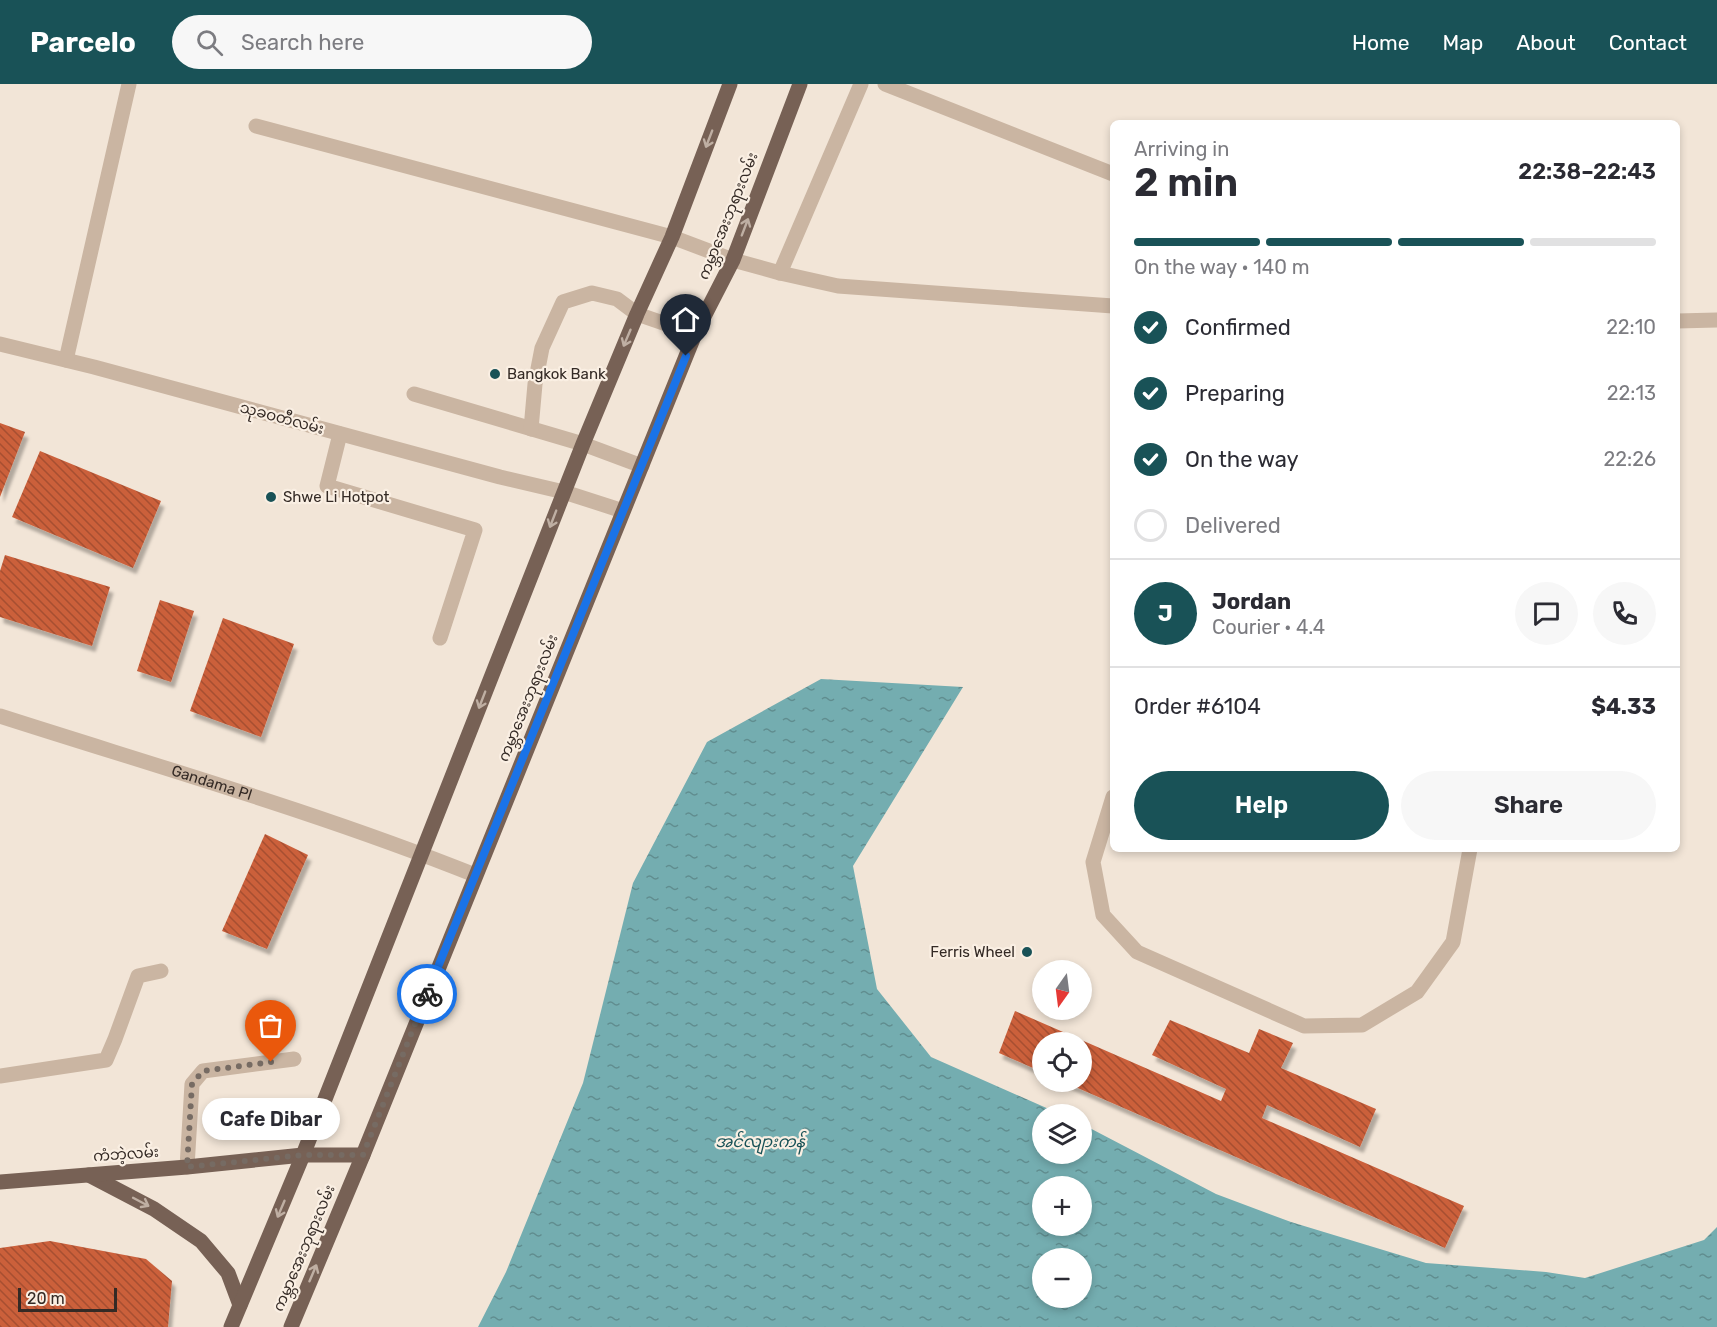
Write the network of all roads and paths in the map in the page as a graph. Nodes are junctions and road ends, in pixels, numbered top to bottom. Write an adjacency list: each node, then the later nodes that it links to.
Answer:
1 (129, 84): 17 (street)
2 (730, 84): 8 (main road, one-way to 8)
3 (800, 84): 9 (main road, ကမ္ဘာအေးဘုရားလမ်း, one-way to 3)
4 (861, 84): 10 (street)
5 (885, 84): 7 (street)
6 (256, 126): 8 (street)
7 (1110, 173)
8 (672, 237): 9 (street); 12 (main road)
9 (733, 260): 10 (street); 15 (main road, ကမ္ဘာအေးဘုရားလမ်း)
10 (780, 273): 11 (street)
11 (1110, 306)
12 (637, 314): 15 (street); 19 (street); 21 (main road, one-way to 21)
13 (1717, 320): 14 (street)
14 (1680, 321)
15 (695, 334): 22 (main road, ကမ္ဘာအေးဘုရားလမ်း)
16 (0, 344): 17 (street, သုခဝတီလမ်း)
17 (66, 360): 20 (street, သုခဝတီလမ်း)
18 (414, 394): 19 (street)
19 (531, 429): 21 (street)
20 (340, 434): 23 (street, သုခဝတီလမ်း); 25 (street)
21 (583, 444): 22 (street); 23 (main road)
22 (642, 466): 24 (main road, ကမ္ဘာအေးဘုရားလမ်း)
23 (564, 492): 24 (street, သုခဝတီလမ်း); 29 (main road, one-way to 29)
24 (623, 511): 30 (main road, ကမ္ဘာအေးဘုရားလမ်း)
25 (440, 638)
26 (0, 716): 29 (street, Gandama Pl)
27 (1110, 807): 28 (street)
28 (1469, 852)
29 (422, 854): 30 (street, Gandama Pl); 34 (main road)
30 (475, 875): 35 (main road, ကမ္ဘာအေးဘုရားလမ်း)
31 (161, 970): 33 (street)
32 (294, 1059): 36 (street)
33 (0, 1076)
34 (303, 1155): 35 (main road, ကံဘဲ့လမ်း); 36 (main road, ကံဘဲ့လမ်း); 39 (main road, one-way to 39)
35 (363, 1155): 41 (main road, ကမ္ဘာအေးဘုရားလမ်း, one-way to 35)
36 (187, 1167): 37 (main road, ကံဘဲ့လမ်း)
37 (89, 1174): 38 (main road, ကံဘဲ့လမ်း); 39 (main road, one-way to 39)
38 (0, 1182)
39 (240, 1305): 40 (main road)
40 (231, 1327)
41 (291, 1327)

